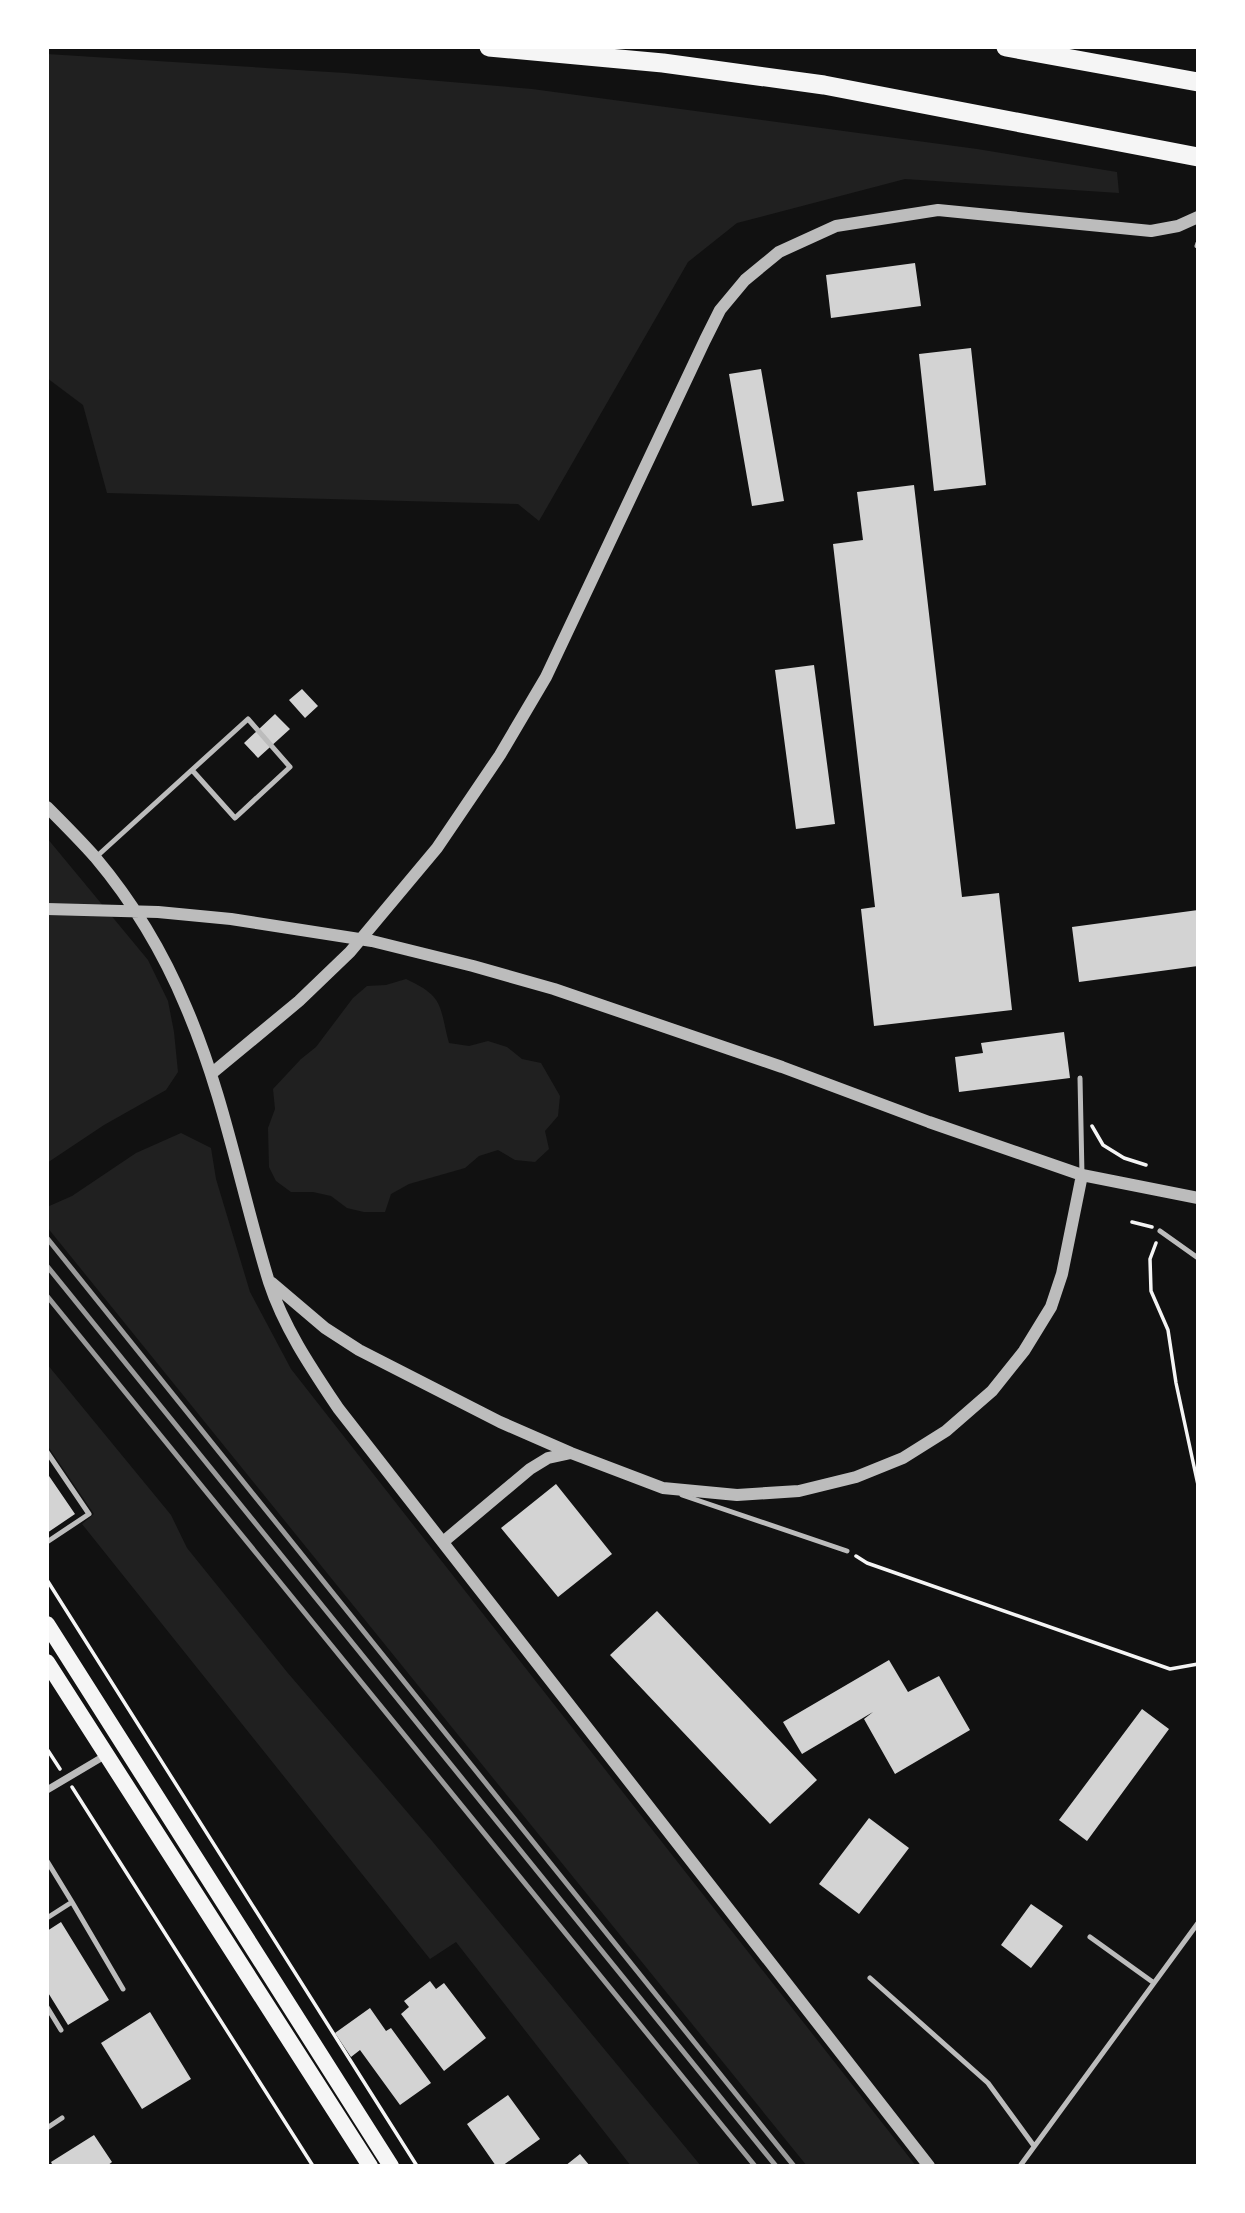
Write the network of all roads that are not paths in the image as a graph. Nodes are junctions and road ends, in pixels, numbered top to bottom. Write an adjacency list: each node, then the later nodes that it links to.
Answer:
1 (489, 47): 4 (highway)
2 (1006, 47): 3 (highway)
3 (1198, 82)
4 (1198, 157)
5 (1198, 217): 10 (street)
6 (192, 770): 6 (lane); 8 (lane)
7 (47, 807): 8 (street)
8 (96, 858): 10 (street)
9 (47, 909): 12 (street)
10 (211, 1074): 16 (street)
11 (1080, 1078): 12 (lane)
12 (1082, 1175): 13 (street); 19 (street)
13 (1198, 1198)
14 (1160, 1231): 15 (lane)
15 (1198, 1258)
16 (269, 1281): 18 (street); 21 (street)
17 (47, 1452): 20 (lane)
18 (571, 1453): 19 (street); 21 (street)
19 (663, 1488): 22 (lane)
20 (47, 1542)
21 (443, 1542): 42 (street)
22 (846, 1551)
23 (47, 1624): 41 (main road)
24 (47, 1662): 25 (main road)
25 (106, 1755): 26 (street); 40 (main road)
26 (47, 1790)
27 (47, 1861): 28 (lane)
28 (72, 1902): 29 (lane); 34 (lane)
29 (47, 1918)
30 (1198, 1923): 33 (lane)
31 (1090, 1937): 33 (lane)
32 (870, 1978): 39 (lane)
33 (1154, 1983): 39 (lane)
34 (123, 1989)
35 (47, 2007): 36 (lane)
36 (61, 2029)
37 (62, 2118): 38 (lane)
38 (47, 2128)
39 (1034, 2146): 43 (lane)
40 (370, 2166)
41 (391, 2166)
42 (929, 2166)
43 (1020, 2166)

